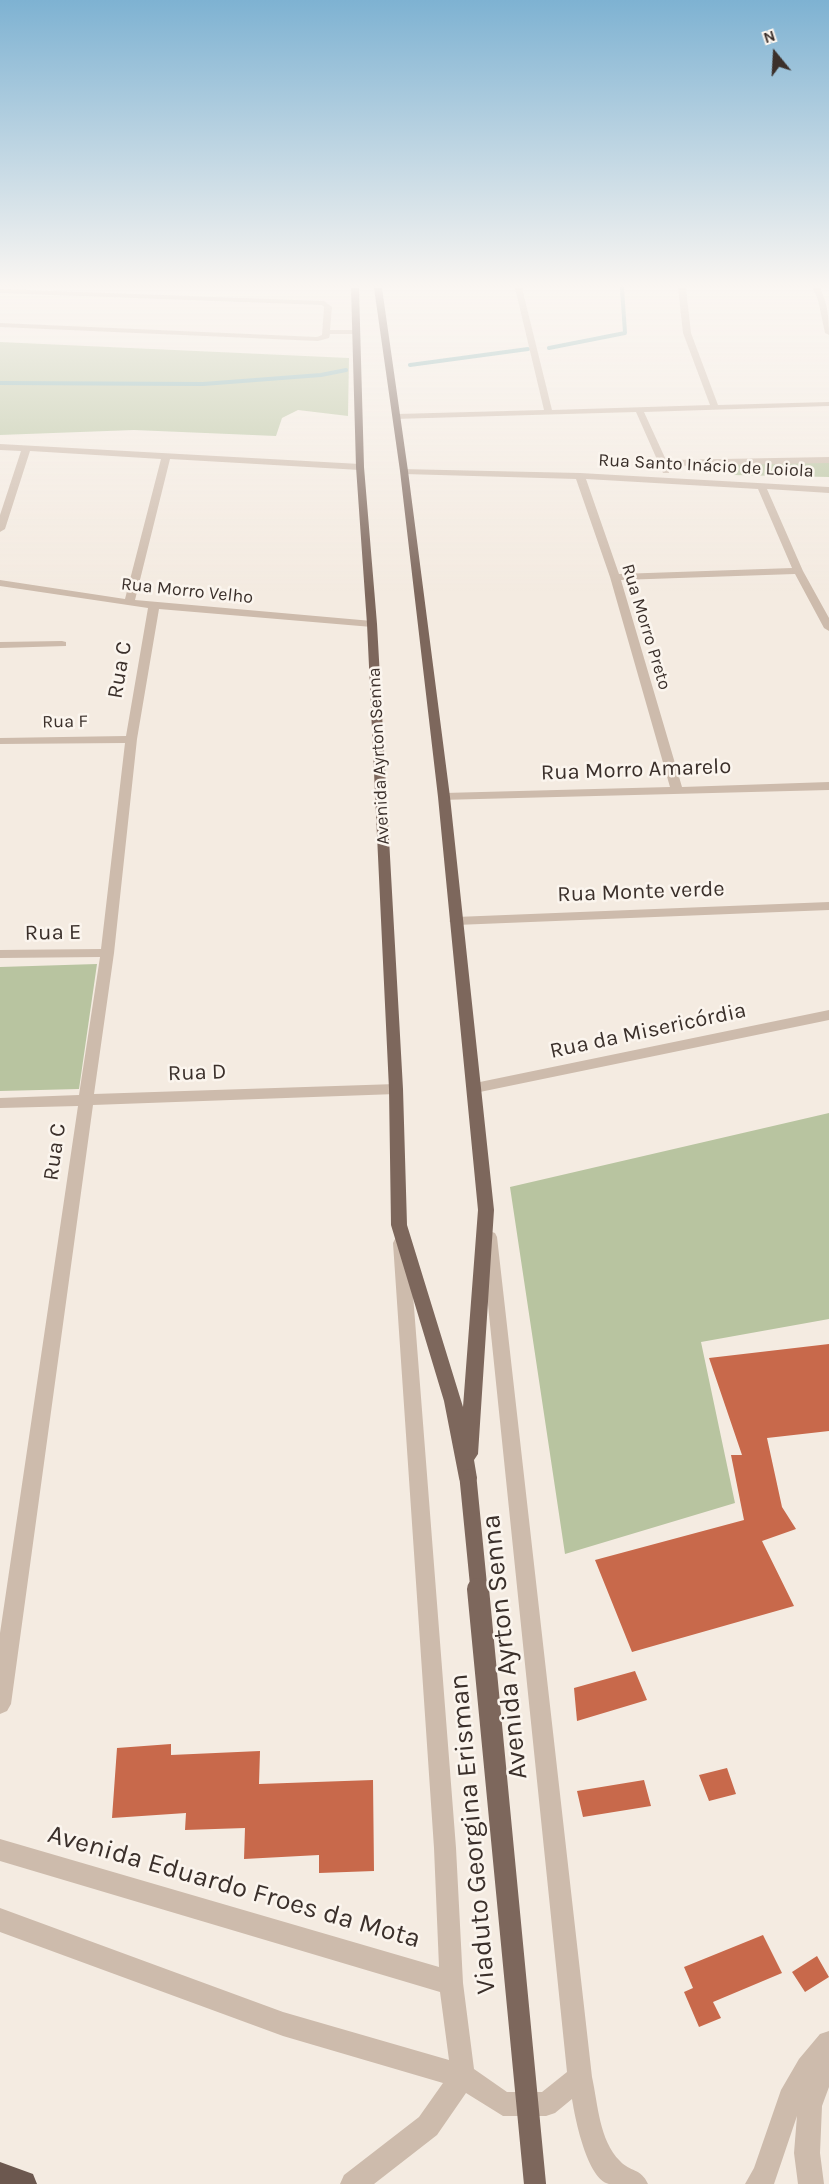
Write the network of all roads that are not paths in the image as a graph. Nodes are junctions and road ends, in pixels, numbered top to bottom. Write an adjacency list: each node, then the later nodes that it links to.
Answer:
1 (358, 390): 16 (main road, Avenida Ayrton Senna)
2 (393, 390): 9 (main road, Avenida Ayrton Senna)
3 (543, 390): 8 (street)
4 (708, 390): 6 (street)
5 (829, 404): 6 (street)
6 (714, 406): 7 (street)
7 (638, 408): 8 (street); 14 (street)
8 (548, 411): 9 (street)
9 (397, 417): 17 (main road, Avenida Ayrton Senna)
10 (0, 447): 11 (street)
11 (26, 449): 12 (street); 23 (street)
12 (166, 457): 16 (street); 27 (street)
13 (829, 460): 15 (street)
14 (663, 463): 15 (street); 19 (street)
15 (705, 463): 20 (street)
16 (360, 467): 29 (main road, Avenida Ayrton Senna)
17 (404, 471): 18 (street, Rua Santo Inácio de Loiola); 37 (main road, Avenida Ayrton Senna)
18 (580, 476): 19 (street, Rua Santo Inácio de Loiola); 25 (street, Rua Morro Preto)
19 (669, 480): 20 (street, Rua Santo Inácio de Loiola)
20 (715, 483): 21 (street, Rua Santo Inácio de Loiola)
21 (760, 486): 22 (street, Rua Santo Inácio de Loiola); 24 (street)
22 (829, 490)
23 (0, 529)
24 (798, 571): 25 (street); 30 (street)
25 (615, 577): 36 (street, Rua Morro Preto)
26 (0, 583): 27 (street, Rua Morro Velho)
27 (129, 603): 28 (street, Rua Morro Velho)
28 (154, 606): 29 (street, Rua Morro Velho); 33 (street, Rua C)
29 (372, 624): 44 (main road, Avenida Ayrton Senna)
30 (829, 628)
31 (62, 644): 32 (street)
32 (0, 645)
33 (131, 739): 34 (street, Rua F); 40 (street, Rua C)
34 (0, 741)
35 (829, 786): 36 (street, Rua Morro Amarelo)
36 (677, 789): 37 (street, Rua Morro Amarelo)
37 (444, 797): 39 (main road, Avenida Ayrton Senna)
38 (829, 906): 39 (street, Rua Monte verde)
39 (456, 921): 43 (main road, Avenida Ayrton Senna)
40 (107, 953): 41 (street, Rua E); 45 (street, Rua C)
41 (0, 954)
42 (829, 1015): 43 (street, Rua da Misericórdia)
43 (475, 1088): 47 (main road, Avenida Ayrton Senna)
44 (396, 1089): 45 (street, Rua D); 48 (main road, Avenida Ayrton Senna)
45 (85, 1100): 46 (street, Rua D); 50 (street, Rua C)
46 (0, 1103)
47 (486, 1210): 49 (main road, Avenida Ayrton Senna); 57 (street, Avenida Ayrton Senna)
48 (399, 1225): 49 (main road, Avenida Ayrton Senna); 53 (street, Avenida Ayrton Senna)
49 (468, 1478): 61 (main road, Viaduto Georgina Erisman, bridge)
50 (0, 1704)
51 (0, 1850): 53 (street, Avenida Eduardo Froes da Mota)
52 (0, 1920): 56 (street)
53 (451, 1983): 56 (street, Avenida Ayrton Senna)
54 (829, 2043): 63 (street)
55 (829, 2048): 64 (street)
56 (463, 2076): 57 (street); 60 (street)
57 (580, 2077): 62 (street, Avenida Ayrton Senna)
58 (0, 2176): 59 (highway)
59 (23, 2184)
60 (353, 2184)
61 (535, 2184)
62 (635, 2184)
63 (758, 2184)
64 (811, 2184)

